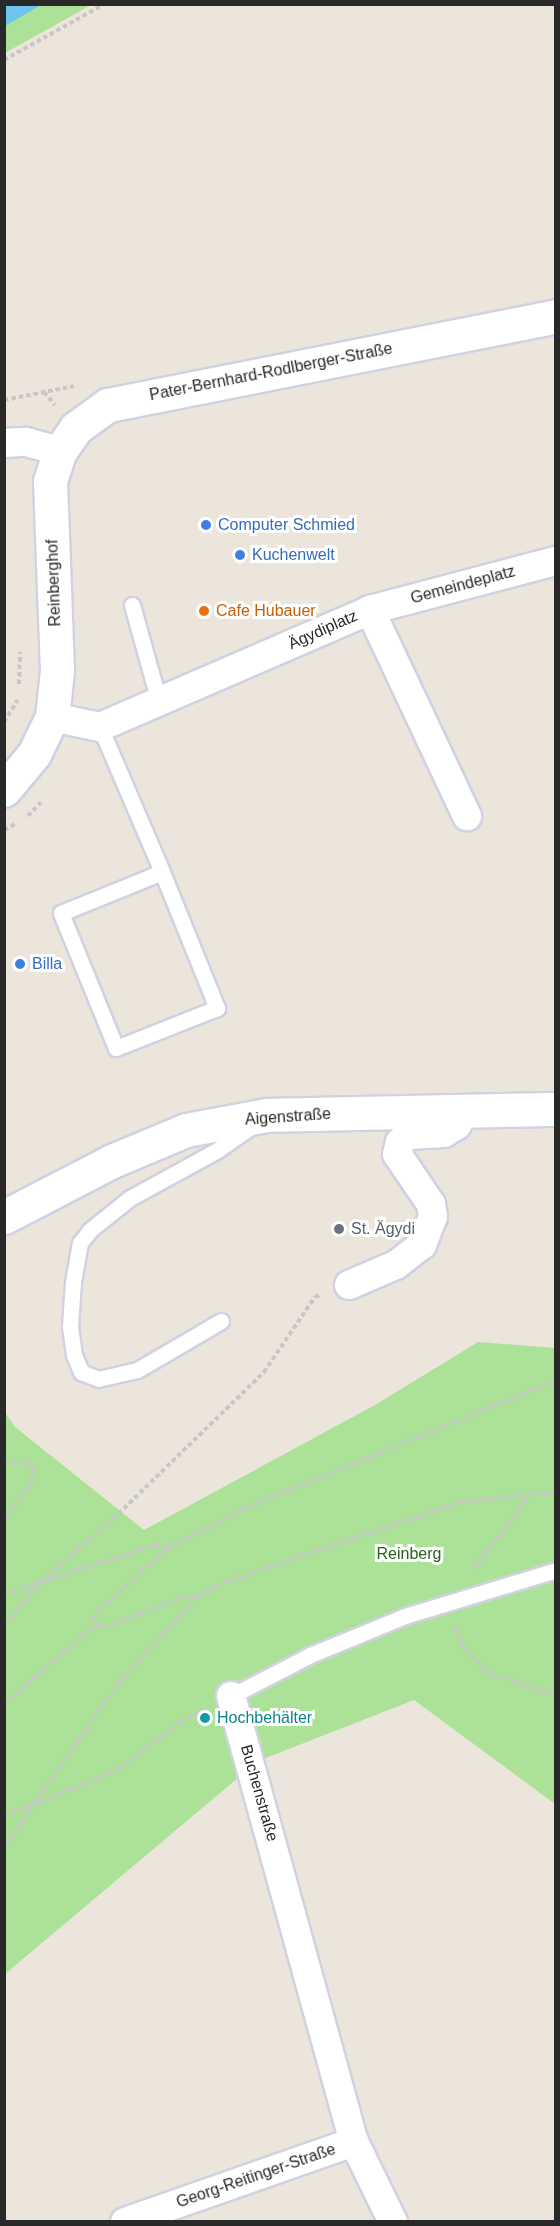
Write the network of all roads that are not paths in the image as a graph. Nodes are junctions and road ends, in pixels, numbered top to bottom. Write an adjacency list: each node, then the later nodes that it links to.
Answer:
1 (555, 316): 3 (main road, Pater-Bernhard-Rodlberger-Straße)
2 (4, 443): 3 (street)
3 (60, 451): 8 (main road, Reinberghof)
4 (555, 561): 6 (street, Gemeindeplatz)
5 (132, 604): 7 (lane)
6 (370, 610): 7 (street, Ägydiplatz); 11 (street, Ägydiplatz)
7 (159, 702): 9 (street, Ägydiplatz)
8 (52, 717): 9 (street); 10 (main road, Reinberghof)
9 (100, 727): 12 (lane)
10 (8, 781)
11 (467, 816)
12 (162, 872): 12 (lane)
13 (555, 1109): 14 (main road, Aigenstraße)
14 (458, 1111): 15 (main road, Aigenstraße); 17 (street)
15 (267, 1115): 16 (main road, Aigenstraße); 18 (lane)
16 (4, 1217)
17 (349, 1285)
18 (221, 1321)
19 (555, 1570): 20 (lane)
20 (231, 1696): 21 (street, Buchenstraße)
21 (354, 2142): 22 (street, Georg-Reitinger-Straße); 23 (street, Buchenstraße)
22 (125, 2222)
23 (393, 2222)

